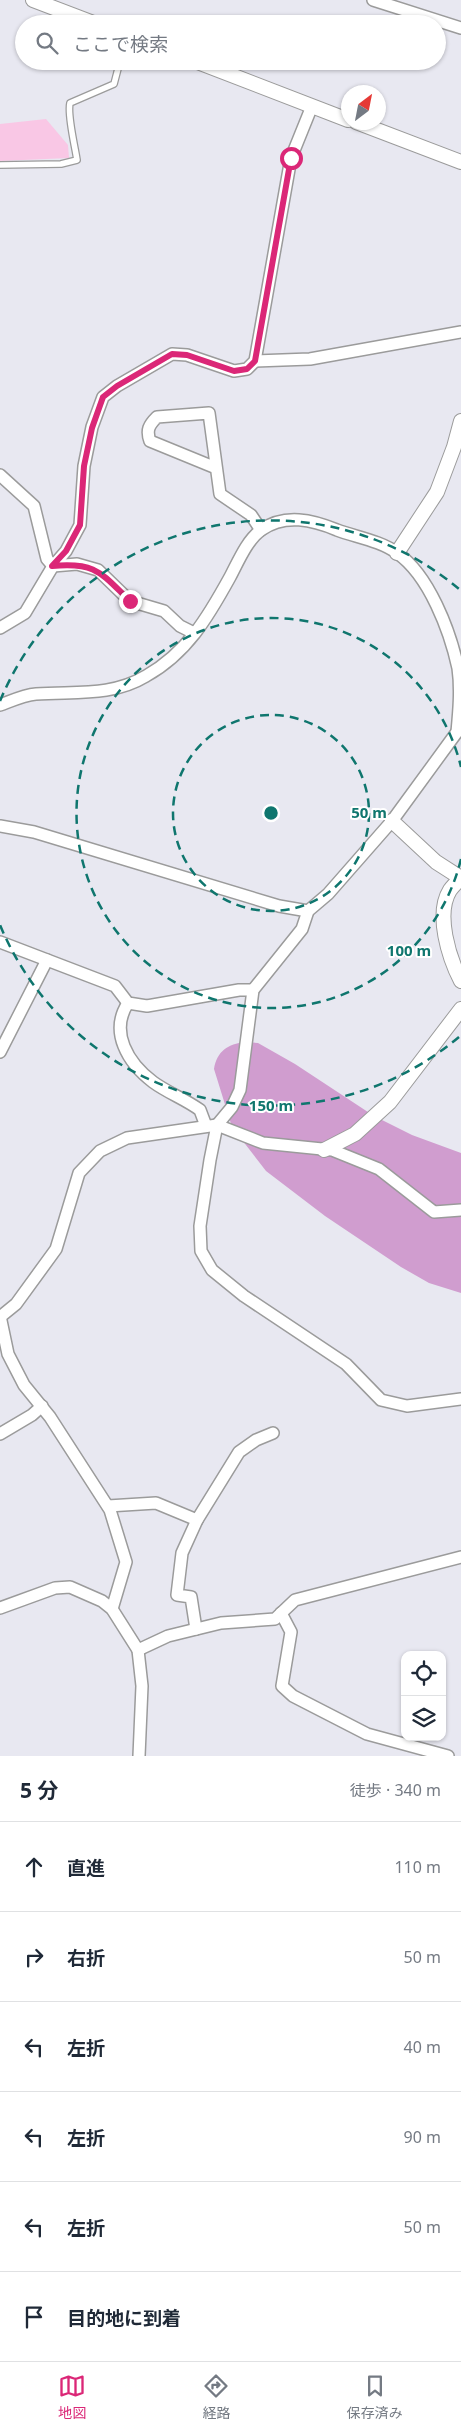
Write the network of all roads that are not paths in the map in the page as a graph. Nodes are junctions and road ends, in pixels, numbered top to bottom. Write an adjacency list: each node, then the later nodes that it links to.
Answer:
1 (33, 0): 3 (street)
2 (373, 0): 4 (street)
3 (72, 15)
4 (420, 15)
5 (446, 23): 6 (street)
6 (461, 28)
7 (118, 70): 13 (lane)
8 (218, 70): 9 (street)
9 (312, 106): 10 (street); 15 (street)
10 (341, 117)
11 (377, 130): 12 (street)
12 (461, 162)
13 (0, 165)
14 (461, 332): 15 (street)
15 (255, 361): 21 (street)
16 (461, 421): 20 (street)
17 (216, 468): 17 (street); 19 (street)
18 (0, 475): 21 (street)
19 (261, 530): 20 (street); 23 (street)
20 (397, 553): 25 (street)
21 (52, 566): 22 (street); 23 (street)
22 (0, 628)
23 (194, 633): 24 (street)
24 (0, 705)
25 (459, 731): 26 (street)
26 (392, 821): 28 (street); 29 (street)
27 (0, 826): 29 (street)
28 (461, 878): 32 (street)
29 (308, 911): 33 (street)
30 (0, 942): 31 (street)
31 (47, 960): 34 (street); 36 (street)
32 (461, 981)
33 (253, 990): 34 (street); 37 (street)
34 (128, 1003): 37 (street)
35 (461, 1009): 38 (street)
36 (0, 1052)
37 (212, 1126): 38 (street); 40 (street); 41 (street)
38 (324, 1150): 39 (street)
39 (461, 1210)
40 (0, 1317): 42 (street)
41 (461, 1399)
42 (42, 1406): 44 (street); 45 (street)
43 (273, 1433): 46 (street)
44 (0, 1434)
45 (108, 1506): 46 (street); 49 (street)
46 (197, 1520): 51 (street)
47 (461, 1557): 50 (street)
48 (0, 1608): 49 (street)
49 (112, 1609): 52 (street)
50 (281, 1613): 51 (street); 54 (street)
51 (196, 1629): 52 (street)
52 (138, 1650): 53 (street)
53 (139, 1756)
54 (448, 1756)

